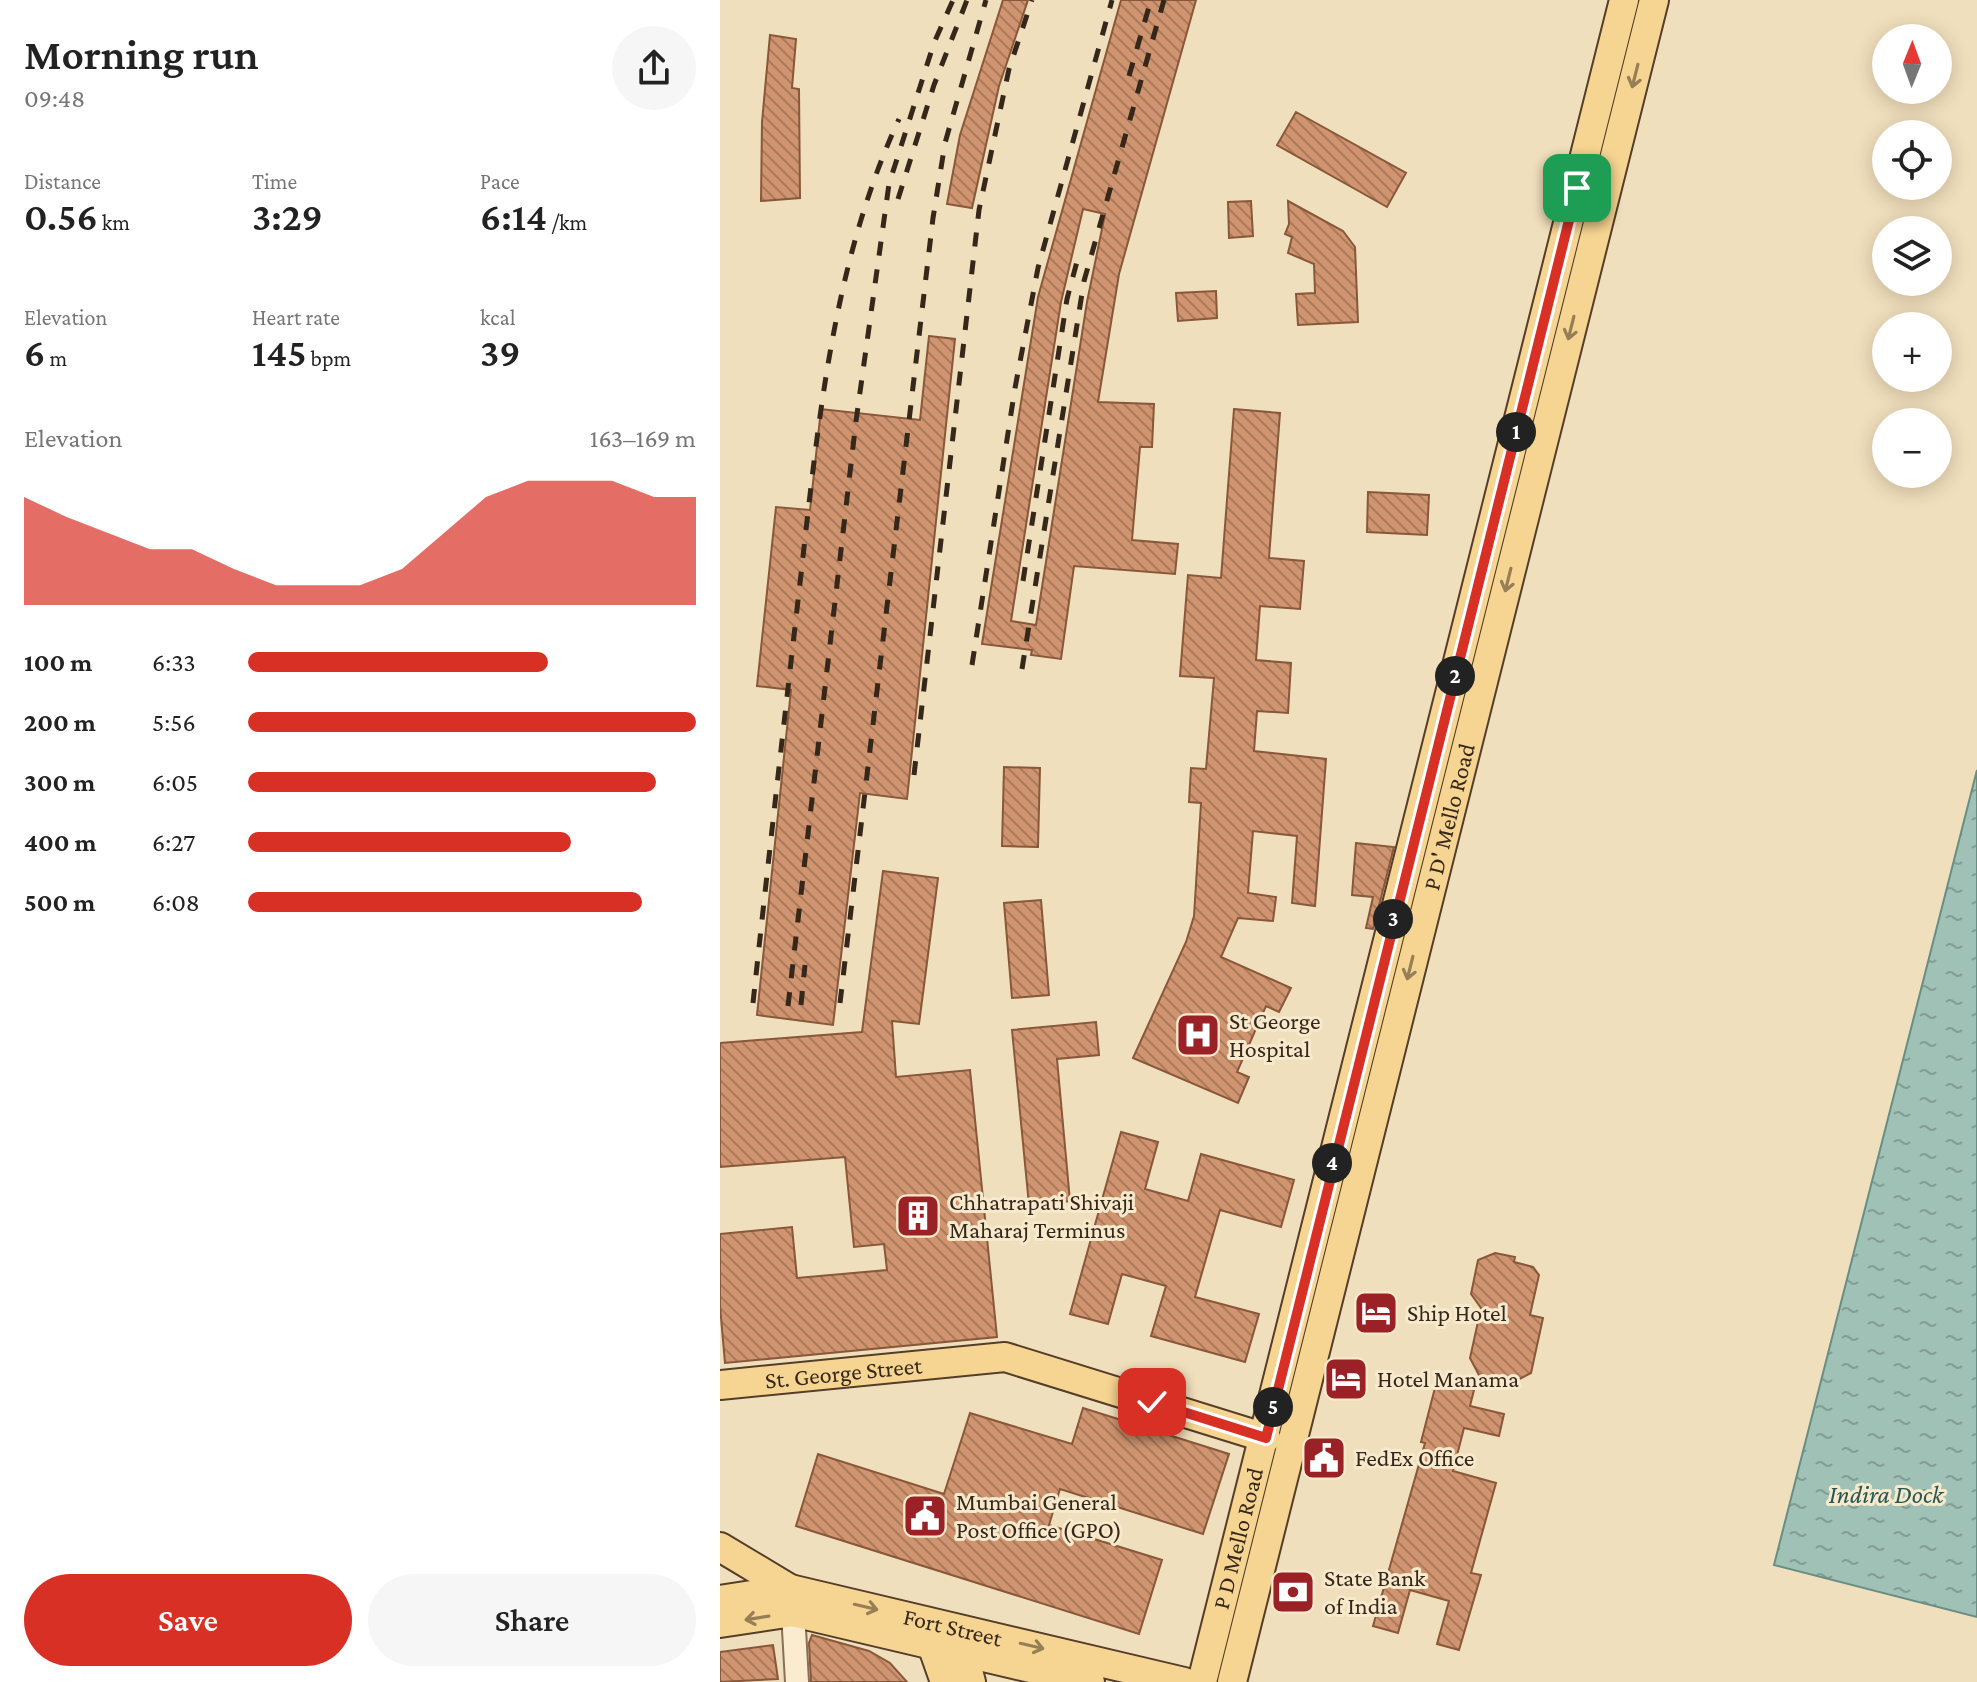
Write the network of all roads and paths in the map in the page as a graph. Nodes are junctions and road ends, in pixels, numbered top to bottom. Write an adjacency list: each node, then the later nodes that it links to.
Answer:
1 (1624, 0): 4 (main road, P D Mello Road)
2 (1654, 0): 17 (main road, P D' Mello Road, one-way to 17)
3 (720, 1385): 4 (main road, St. George Street)
4 (1266, 1438): 16 (main road, P D Mello Road)
5 (720, 1547): 7 (main road)
6 (720, 1600): 7 (main road, Fort Street)
7 (791, 1601): 8 (main road, Fort Street, one-way to 8); 9 (main road, Fort Street); 11 (street)
8 (720, 1623)
9 (945, 1636): 10 (main road, Fort Street); 12 (main road); 13 (main road); 15 (main road, Fort Street, one-way to 15)
10 (1010, 1673): 14 (main road, Fort Street)
11 (797, 1682)
12 (945, 1682)
13 (971, 1682)
14 (1090, 1682)
15 (1184, 1682)
16 (1202, 1682)
17 (1232, 1682)

